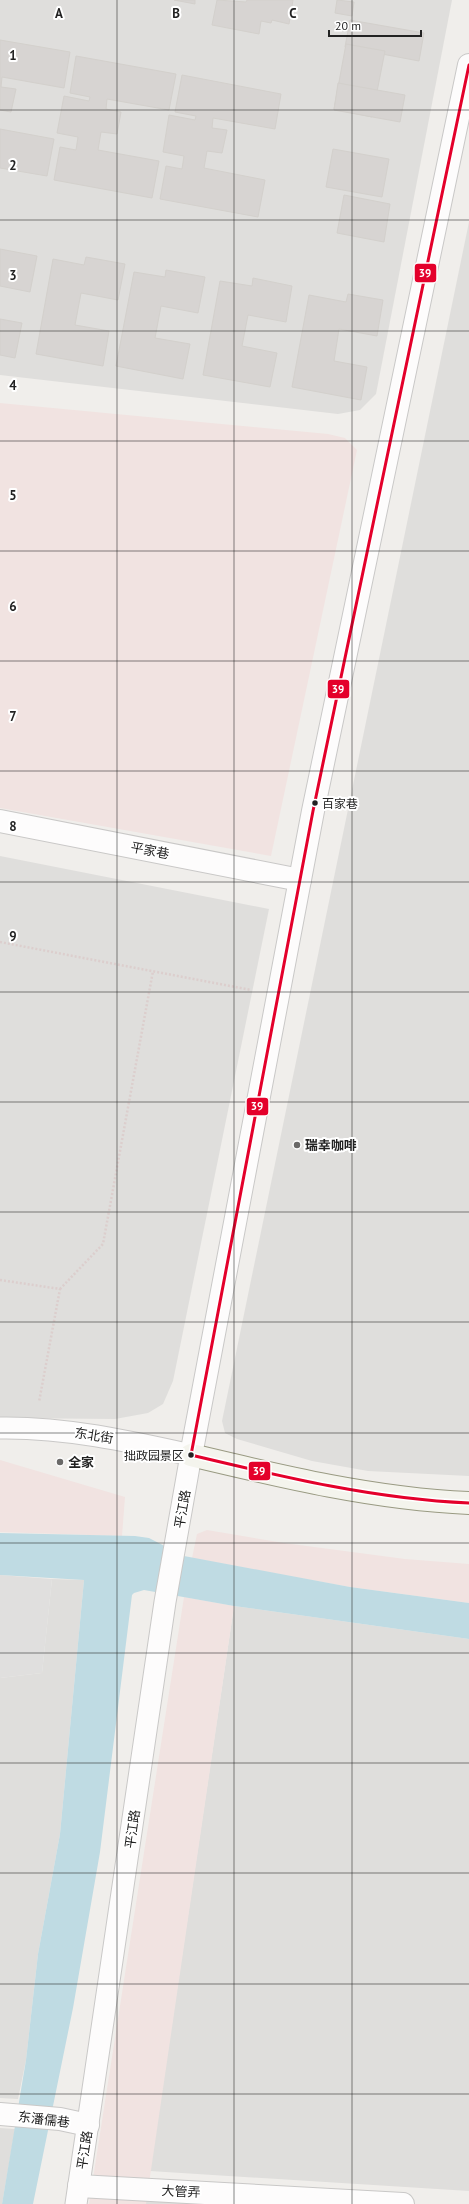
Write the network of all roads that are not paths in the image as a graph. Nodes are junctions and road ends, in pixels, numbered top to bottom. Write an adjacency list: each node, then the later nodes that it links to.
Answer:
1 (469, 65): 3 (street)
2 (0, 821): 3 (street, 平家巷)
3 (300, 880): 5 (street)
4 (0, 1428): 5 (street, 东北街)
5 (192, 1455): 6 (main road, 东北街); 8 (street, 平江路)
6 (469, 1503)
7 (4, 2115): 8 (street, 东潘儒巷)
8 (88, 2125): 9 (street, 平江路)
9 (77, 2195): 10 (street, 大管弄)
10 (403, 2204)

